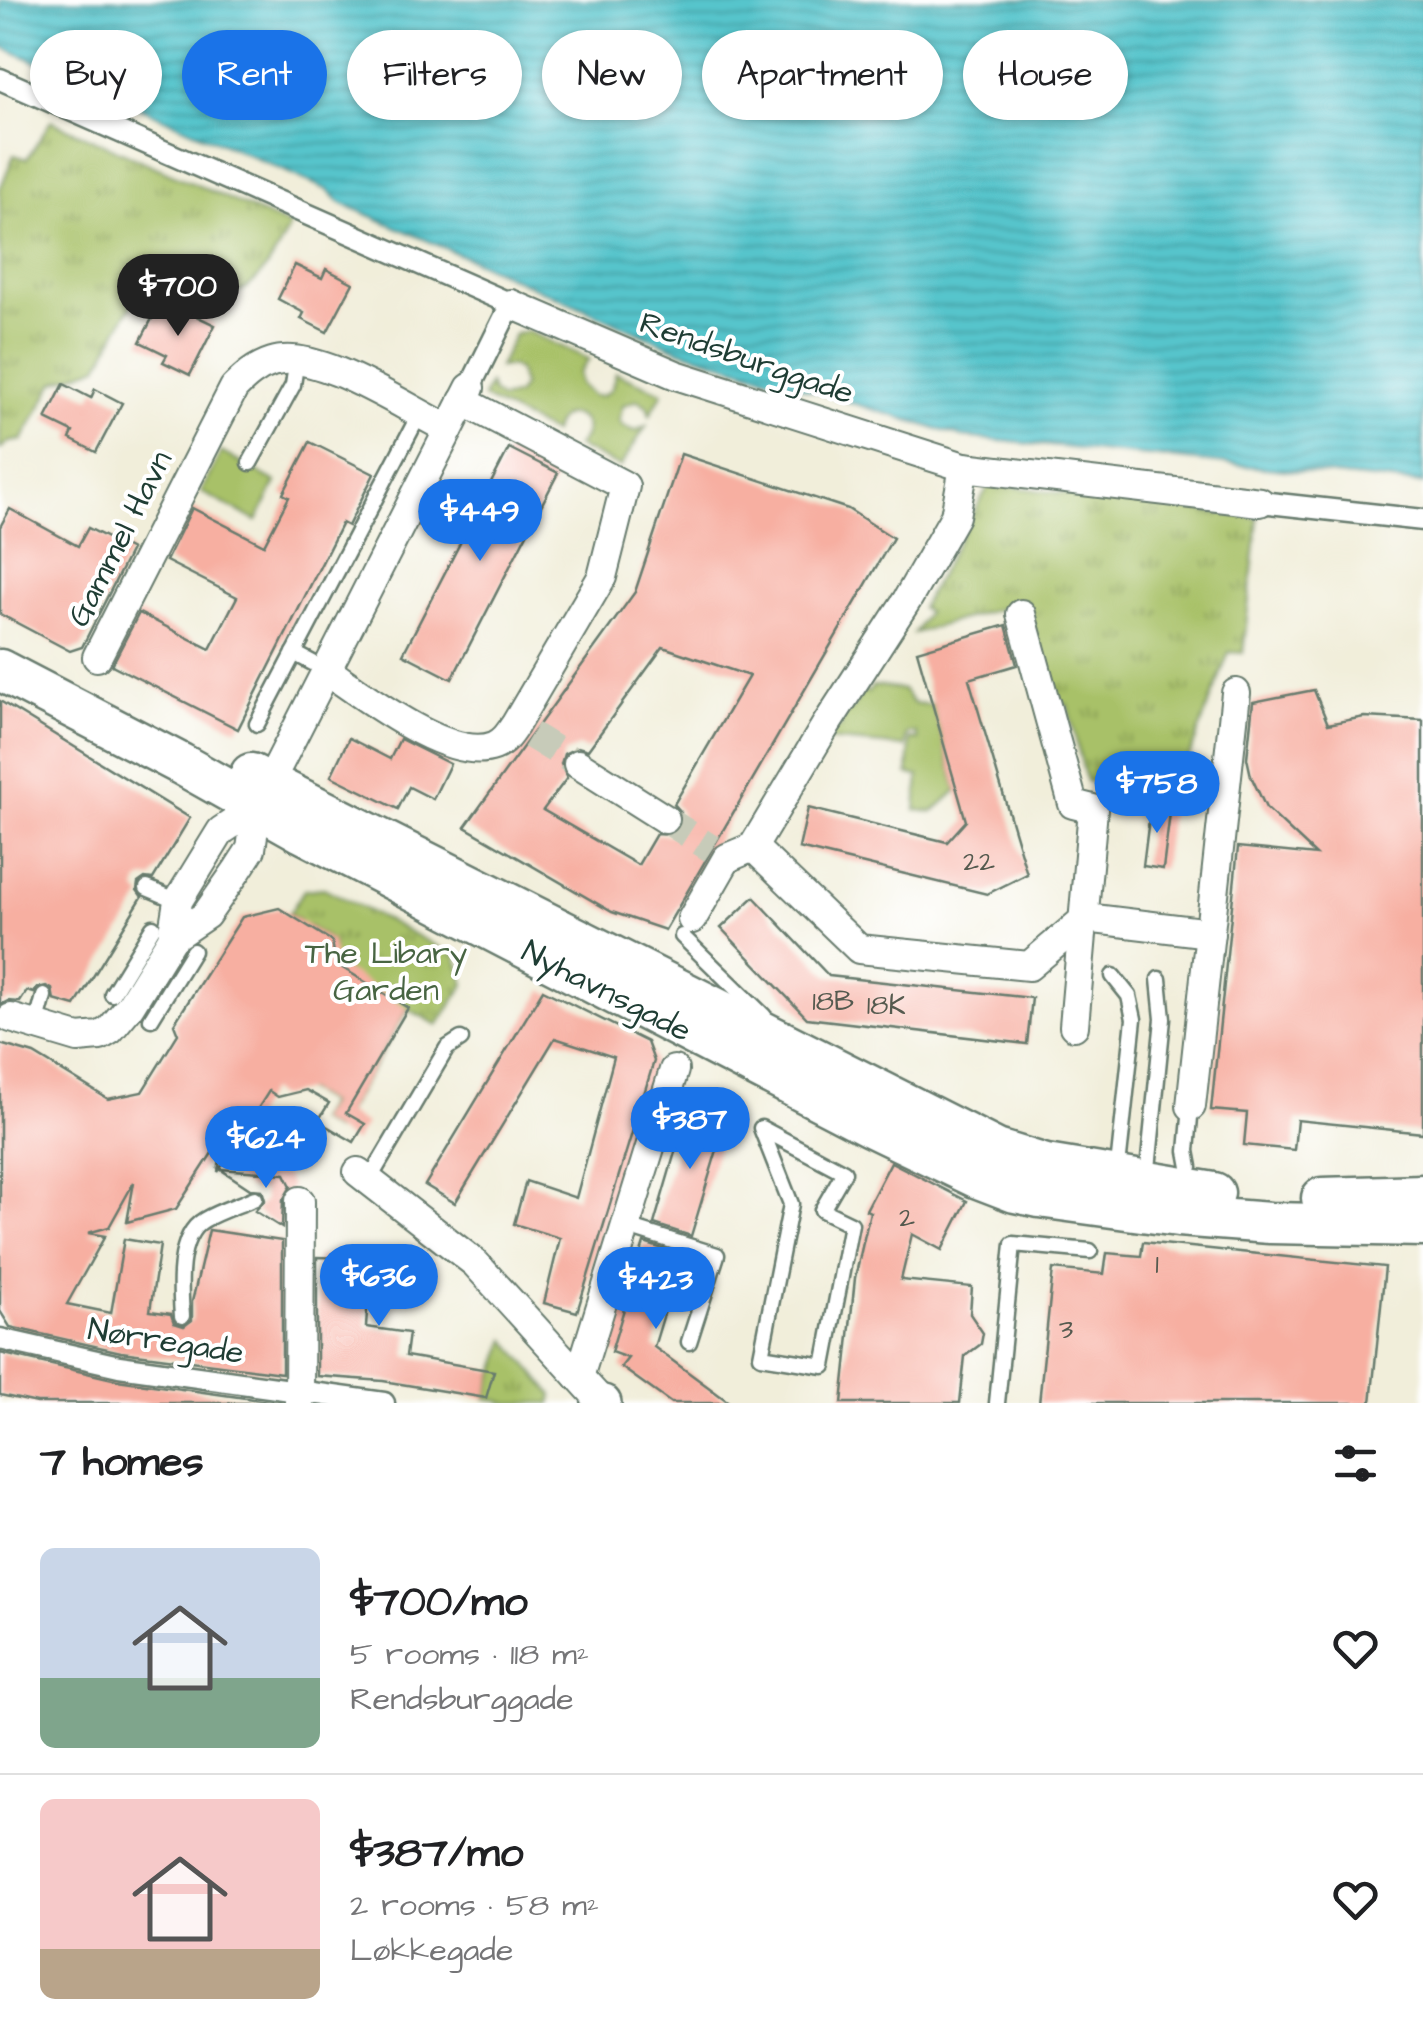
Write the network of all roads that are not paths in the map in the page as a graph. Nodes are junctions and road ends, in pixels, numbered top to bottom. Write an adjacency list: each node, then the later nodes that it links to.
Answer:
1 (0, 79): 2 (street, Rendsburggade)
2 (511, 304): 4 (street); 8 (street, Rendsburggade)
3 (297, 358): 5 (street); 7 (lane); 14 (street, Gammel Havn)
4 (467, 394): 6 (street); 16 (street)
5 (418, 414): 6 (street); 13 (lane)
6 (449, 429): 16 (street)
7 (250, 462)
8 (964, 467): 9 (street, Rendsburggade); 22 (street)
9 (1260, 502): 10 (street)
10 (1423, 520)
11 (1022, 614): 25 (street)
12 (0, 646): 20 (main road, Nyhavnsgade)
13 (294, 653): 16 (lane); 18 (lane)
14 (97, 657)
15 (0, 670): 20 (main road, Nyhavnsgade)
16 (326, 670): 20 (street)
17 (1236, 693): 27 (street)
18 (257, 724)
19 (578, 764): 21 (street)
20 (263, 795): 24 (street); 28 (street); 37 (main road, Nyhavnsgade); 42 (main road, Nyhavnsgade)
21 (665, 819)
22 (753, 847): 25 (street); 26 (street)
23 (147, 888): 24 (lane)
24 (178, 902): 28 (street)
25 (1086, 918): 27 (street); 35 (street)
26 (687, 928): 37 (lane)
27 (1210, 932): 39 (street)
28 (173, 938): 31 (lane); 33 (lane); 34 (street)
29 (1114, 976): 42 (lane)
30 (1159, 979): 42 (lane)
31 (112, 994)
32 (44, 996): 34 (lane)
33 (151, 1019)
34 (23, 1022)
35 (1074, 1026)
36 (460, 1039): 41 (lane)
37 (800, 1052): 42 (main road, Nyhavnsgade)
38 (674, 1070): 47 (street)
39 (1192, 1106): 40 (lane)
40 (1190, 1168)
41 (363, 1176): 53 (street)
42 (1130, 1190): 46 (main road, Nyhavnsgade)
43 (255, 1198): 49 (lane)
44 (296, 1201): 52 (street)
45 (822, 1210): 45 (lane)
46 (1419, 1218)
47 (628, 1227): 51 (lane); 53 (street)
48 (1090, 1251): 55 (lane)
49 (182, 1316)
50 (0, 1339): 52 (street, Nørregade)
51 (689, 1342)
52 (299, 1396): 54 (street, Nørregade)
53 (596, 1396)
54 (384, 1403)
55 (997, 1403)

